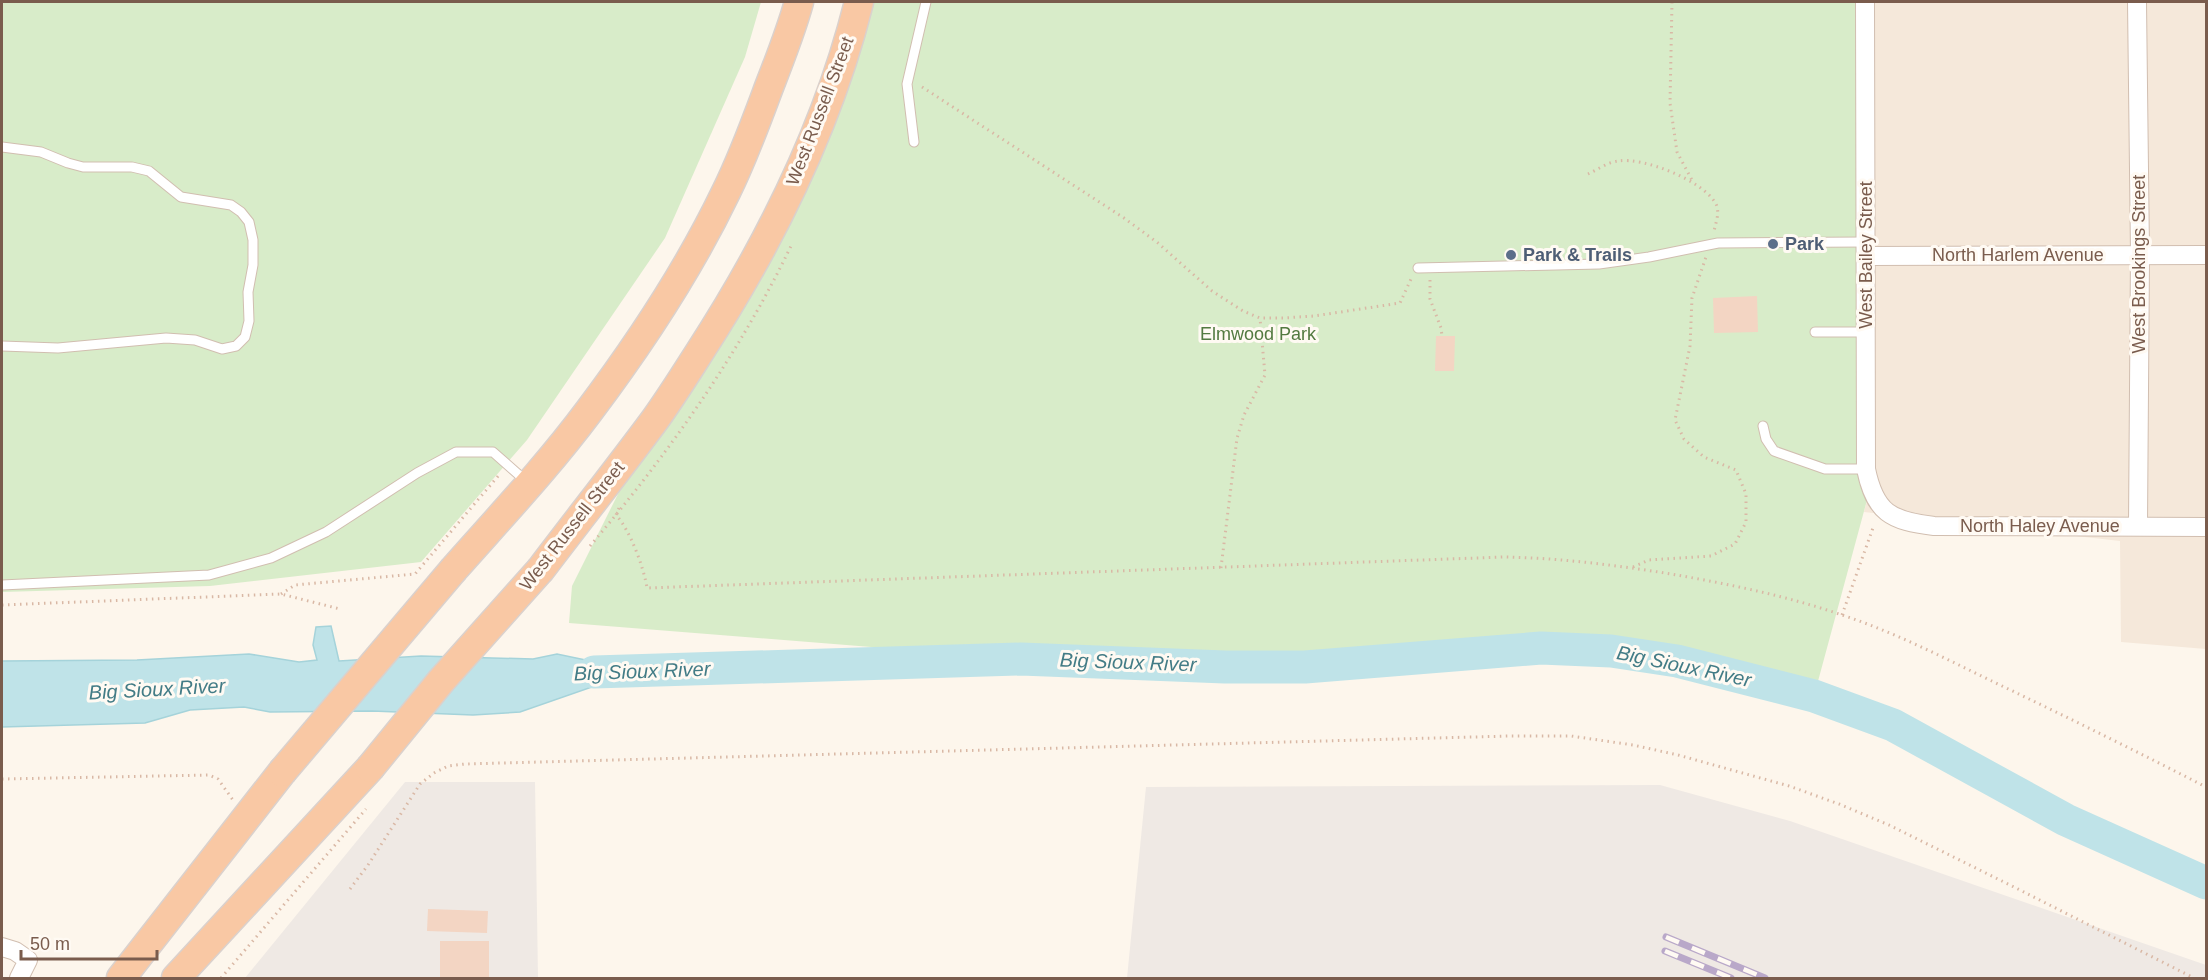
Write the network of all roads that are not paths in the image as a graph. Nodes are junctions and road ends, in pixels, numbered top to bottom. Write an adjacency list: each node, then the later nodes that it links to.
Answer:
1 (799, 2): 17 (highway)
2 (859, 2): 25 (highway, West Russell Street, bridge)
3 (926, 2): 6 (lane)
4 (1865, 2): 8 (street, West Bailey Street)
5 (2137, 2): 9 (street, West Brookings Street)
6 (914, 142)
7 (2, 147): 14 (lane)
8 (1866, 249): 9 (street, North Harlem Avenue); 11 (lane); 13 (street, West Bailey Street)
9 (2140, 254): 10 (street, North Harlem Avenue); 19 (street, West Brookings Street)
10 (2206, 255)
11 (1418, 268)
12 (1815, 332): 13 (lane)
13 (1866, 332): 16 (street, West Bailey Street)
14 (2, 346)
15 (1763, 426): 16 (lane)
16 (1866, 469): 18 (street, West Bailey Street)
17 (529, 484): 21 (lane); 24 (highway, bridge)
18 (1879, 506): 19 (street, North Haley Avenue)
19 (2138, 526): 20 (street, North Haley Avenue)
20 (2206, 527)
21 (2, 585)
22 (2, 947): 23 (street)
23 (19, 978)
24 (121, 978)
25 (176, 978)

